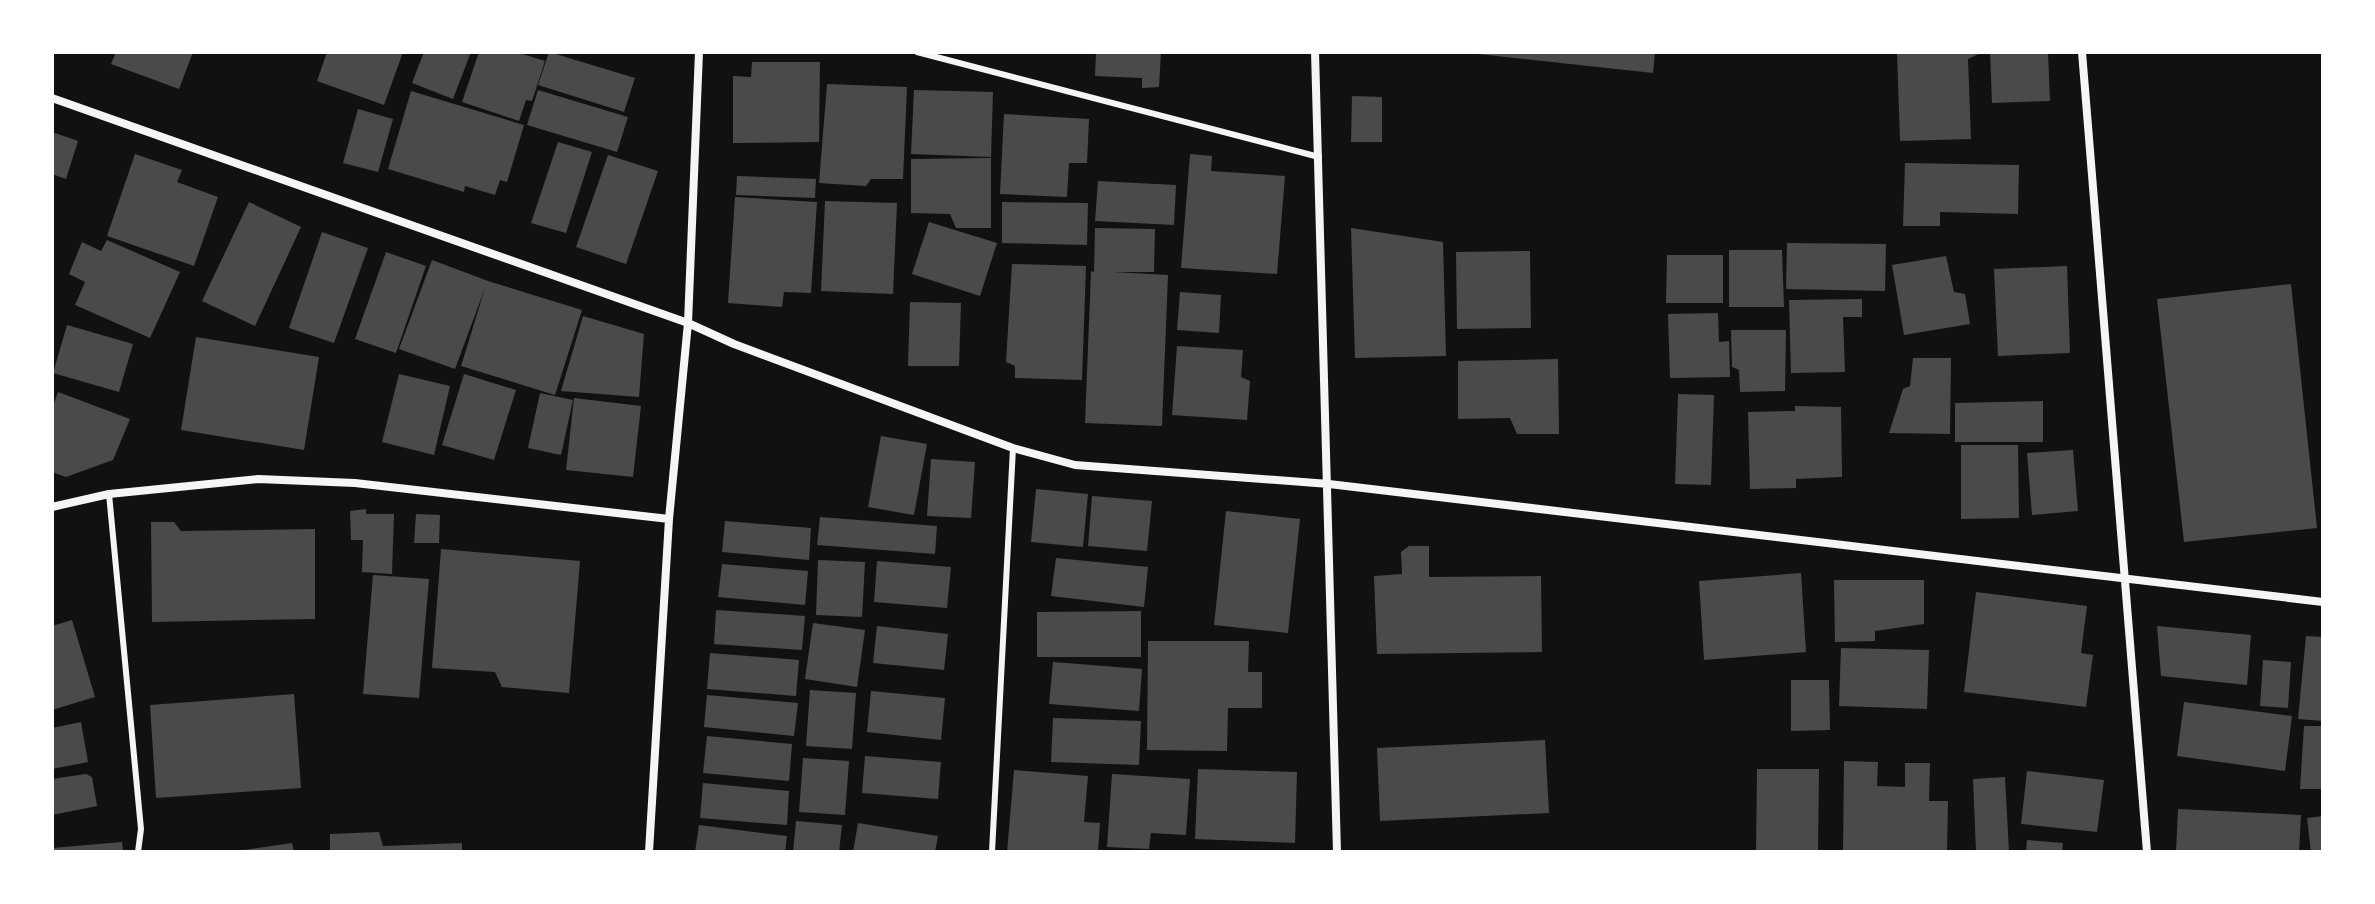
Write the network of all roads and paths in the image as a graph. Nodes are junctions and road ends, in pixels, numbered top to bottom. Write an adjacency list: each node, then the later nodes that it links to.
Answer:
1 (699, 52): 7 (street)
2 (917, 52): 6 (lane)
3 (1315, 52): 6 (street)
4 (2082, 52): 13 (street)
5 (52, 98): 7 (street)
6 (1319, 157): 9 (street)
7 (688, 323): 8 (street); 12 (street)
8 (1013, 448): 9 (street); 17 (lane)
9 (1329, 484): 13 (street); 18 (street)
10 (109, 494): 11 (street); 12 (street); 15 (lane)
11 (52, 507)
12 (669, 519): 16 (street)
13 (2126, 578): 14 (street); 19 (street)
14 (2323, 602)
15 (138, 852)
16 (649, 852)
17 (992, 852)
18 (1337, 852)
19 (2147, 852)

